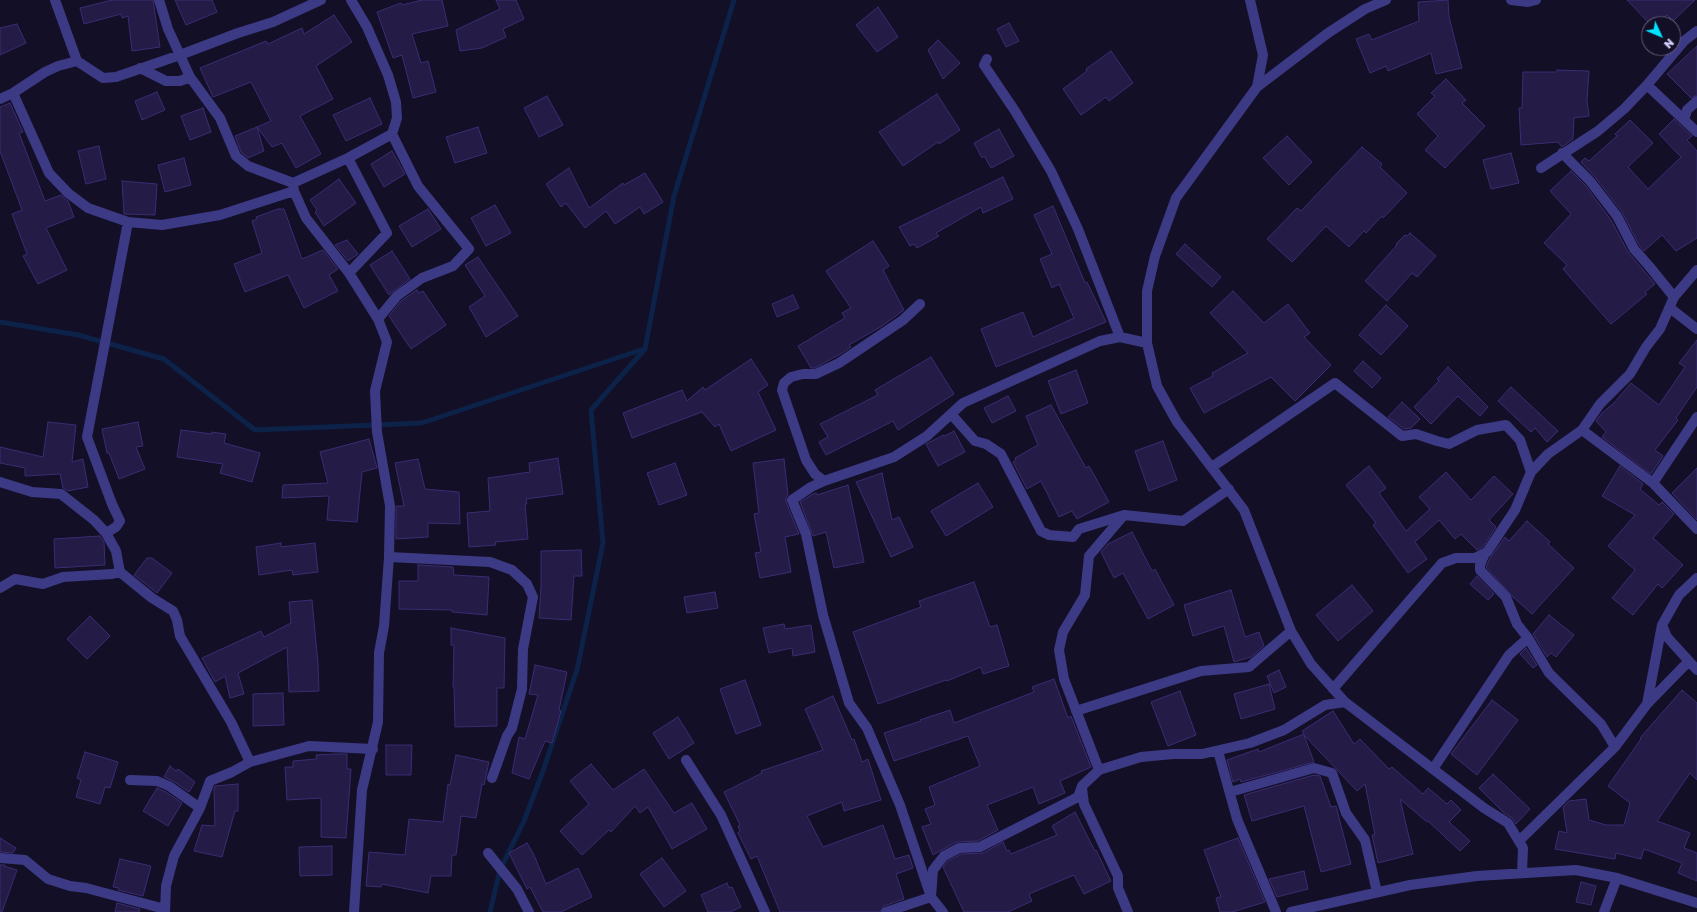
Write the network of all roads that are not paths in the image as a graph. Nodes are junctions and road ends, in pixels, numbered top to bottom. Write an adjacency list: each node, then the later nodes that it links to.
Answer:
1 (55, 0): 12 (street)
2 (159, 0): 10 (street)
3 (321, 0): 10 (street)
4 (351, 0): 22 (street)
5 (1250, 0): 16 (street)
6 (1386, 0): 16 (street)
7 (1511, 0): 8 (street)
8 (1536, 0)
9 (1697, 31): 15 (street)
10 (180, 56): 13 (street); 14 (street)
11 (987, 59): 35 (street)
12 (77, 61): 13 (street); 17 (street)
13 (140, 68): 14 (street)
14 (190, 77): 26 (street)
15 (1647, 85): 20 (street); 23 (street)
16 (1257, 87): 36 (street)
17 (13, 93): 18 (street); 27 (street)
18 (0, 99)
19 (1697, 101): 20 (street)
20 (1684, 120): 21 (street)
21 (1697, 132)
22 (392, 134): 24 (street); 33 (street)
23 (1562, 153): 25 (street); 30 (street)
24 (348, 158): 26 (street); 29 (street)
25 (1541, 168)
26 (293, 187): 27 (street); 29 (street)
27 (128, 222): 48 (street)
28 (1697, 270): 30 (street)
29 (349, 273): 33 (street)
30 (1674, 297): 32 (street)
31 (920, 304): 42 (street)
32 (1670, 308): 34 (street); 39 (street)
33 (378, 319): 50 (street)
34 (1697, 328)
35 (1120, 337): 36 (street); 37 (street)
36 (1147, 343): 40 (street)
37 (951, 414): 42 (street); 46 (street)
38 (1697, 417): 44 (street)
39 (1582, 430): 41 (street); 44 (street)
40 (1212, 467): 41 (street); 45 (street)
41 (1531, 472): 49 (street)
42 (824, 481): 81 (street)
43 (0, 482): 48 (street)
44 (1653, 483): 47 (street)
45 (1229, 489): 46 (street); 55 (street)
46 (1124, 515): 62 (street)
47 (1697, 529)
48 (106, 533): 51 (street)
49 (1485, 553): 56 (street); 59 (street)
50 (389, 557): 64 (street); 70 (street)
51 (120, 572): 53 (street); 67 (street)
52 (1697, 578): 54 (street)
53 (0, 588)
54 (1662, 625): 57 (street); 61 (street)
55 (1291, 630): 59 (street); 62 (street)
56 (1528, 638): 63 (street); 68 (street)
57 (1688, 662): 58 (street); 61 (street)
58 (1697, 670)
59 (1333, 689): 60 (street)
60 (1345, 702): 65 (street); 68 (street)
61 (1647, 704): 63 (street)
62 (1076, 711): 69 (street)
63 (1615, 746): 75 (street)
64 (373, 749): 67 (street); 84 (street)
65 (1218, 751): 69 (street); 73 (street)
66 (686, 760): 86 (street)
67 (250, 762): 74 (street)
68 (1433, 769): 75 (street)
69 (1099, 770): 72 (street)
70 (492, 778)
71 (130, 780): 74 (street)
72 (1082, 786): 81 (street); 89 (street)
73 (1230, 792): 80 (street); 90 (street)
74 (200, 808): 83 (street)
75 (1519, 841): 78 (street)
76 (488, 853): 85 (street)
77 (0, 858): 83 (street)
78 (1522, 873): 79 (street); 80 (street)
79 (1618, 878): 82 (street); 92 (street)
80 (1377, 892): 91 (street)
81 (931, 897): 87 (street); 88 (street)
82 (1697, 903)
83 (165, 910)
84 (354, 912)
85 (529, 912)
86 (766, 912)
87 (886, 912)
88 (943, 912)
89 (1128, 912)
90 (1276, 912)
91 (1291, 912)
92 (1604, 912)

